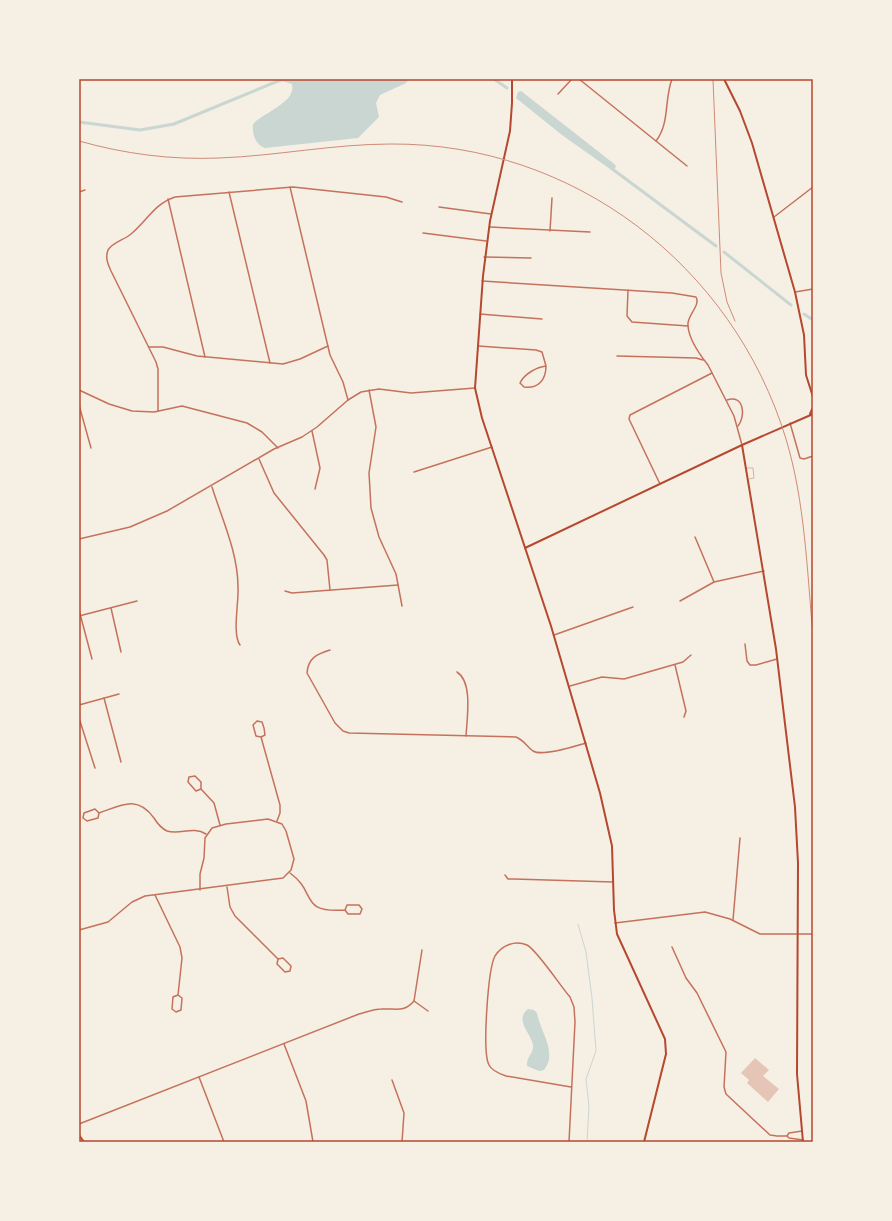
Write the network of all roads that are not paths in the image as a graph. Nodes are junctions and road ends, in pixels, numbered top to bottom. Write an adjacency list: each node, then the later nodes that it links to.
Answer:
1 (512, 79): 18 (main road)
2 (572, 79): 6 (street)
3 (579, 79): 7 (street)
4 (672, 79): 7 (street)
5 (724, 79): 19 (main road)
6 (558, 94)
7 (656, 141): 8 (street)
8 (687, 166)
9 (290, 187): 13 (street); 16 (street); 34 (street)
10 (813, 187): 19 (street)
11 (85, 190): 12 (street)
12 (79, 192)
13 (229, 192): 15 (street); 40 (street)
14 (552, 198): 21 (street)
15 (168, 199): 36 (street); 38 (street)
16 (402, 202)
17 (439, 207): 18 (street)
18 (491, 214): 20 (main road)
19 (774, 217): 30 (main road)
20 (489, 227): 21 (street); 24 (main road)
21 (550, 231): 22 (street)
22 (590, 232)
23 (423, 234): 24 (street)
24 (486, 241): 25 (main road)
25 (484, 256): 26 (street); 27 (main road)
26 (531, 258)
27 (482, 281): 29 (street); 31 (main road)
28 (813, 289): 30 (street)
29 (628, 290): 33 (street); 33 (street)
30 (795, 292): 46 (main road)
31 (480, 314): 32 (street); 35 (main road)
32 (542, 319)
33 (688, 326): 39 (street)
34 (328, 346): 40 (street); 47 (street)
35 (478, 346): 41 (street); 43 (main road)
36 (149, 347): 38 (street); 51 (street)
37 (617, 356): 39 (street)
38 (205, 357): 40 (street)
39 (703, 360): 42 (street)
40 (270, 363)
41 (546, 366): 41 (street)
42 (712, 373): 48 (street); 65 (street)
43 (475, 388): 45 (street); 57 (main road)
44 (79, 390): 51 (street)
45 (370, 390): 47 (street); 73 (street)
46 (813, 397)
47 (348, 400): 55 (street)
48 (727, 400): 54 (street); 54 (street)
49 (79, 405): 58 (street)
50 (813, 407): 52 (main road)
51 (158, 411): 59 (street)
52 (811, 414): 53 (main road)
53 (790, 423): 56 (main road); 60 (street)
54 (738, 426): 56 (street)
55 (312, 431): 59 (street); 67 (street)
56 (742, 445): 62 (main road); 65 (main road)
57 (492, 447): 63 (street); 70 (main road)
58 (91, 448)
59 (278, 448): 61 (street)
60 (813, 456)
61 (259, 459): 66 (street); 74 (street)
62 (746, 468): 64 (main road); 64 (lane)
63 (414, 472)
64 (748, 479): 71 (main road)
65 (660, 484): 70 (main road)
66 (212, 487): 69 (street); 84 (street)
67 (315, 489)
68 (695, 538): 72 (street)
69 (79, 539)
70 (525, 548): 83 (main road)
71 (764, 571): 72 (street); 90 (main road)
72 (714, 582): 77 (street)
73 (398, 585): 74 (street); 78 (street)
74 (330, 590): 75 (street)
75 (285, 591)
76 (137, 601): 80 (street)
77 (680, 601)
78 (402, 606)
79 (633, 607): 83 (street)
80 (111, 608): 82 (street); 87 (street)
81 (79, 610): 82 (street)
82 (80, 616): 89 (street)
83 (554, 635): 93 (main road)
84 (240, 644)
85 (745, 644): 90 (street)
86 (330, 650): 99 (street)
87 (121, 652)
88 (691, 655): 91 (street)
89 (92, 659)
90 (778, 659): 121 (main road)
91 (675, 665): 93 (street); 97 (street)
92 (457, 672): 99 (street)
93 (570, 686): 101 (main road)
94 (119, 694): 95 (street)
95 (104, 698): 96 (street); 102 (street)
96 (79, 705)
97 (684, 716)
98 (79, 718): 103 (street)
99 (466, 736): 101 (street)
100 (261, 737): 100 (street); 106 (street)
101 (586, 744): 112 (main road)
102 (121, 762)
103 (95, 768)
104 (201, 789): 104 (street); 107 (street)
105 (99, 813): 105 (street); 108 (street)
106 (277, 821): 107 (street); 110 (street)
107 (220, 825): 108 (street)
108 (207, 834): 114 (street)
109 (740, 838): 117 (street)
110 (290, 873): 113 (street); 116 (street)
111 (505, 875): 112 (street)
112 (613, 882): 118 (main road)
113 (227, 887): 114 (street); 124 (street)
114 (200, 890): 115 (street)
115 (154, 894): 119 (street); 125 (street)
116 (345, 910): 116 (street)
117 (733, 920): 118 (street); 121 (street)
118 (615, 922): 144 (main road)
119 (79, 930)
120 (813, 934): 121 (street)
121 (798, 935): 133 (main road)
122 (672, 947): 135 (street)
123 (422, 950): 126 (street)
124 (278, 959): 124 (street)
125 (178, 995): 125 (street)
126 (414, 1001): 127 (street); 128 (street)
127 (428, 1011)
128 (284, 1044): 129 (street); 139 (street)
129 (199, 1077): 132 (street); 138 (street)
130 (392, 1080): 142 (street)
131 (571, 1087): 131 (street); 143 (street)
132 (79, 1124)
133 (802, 1131): 135 (street); 136 (main road)
134 (79, 1134): 137 (main road)
135 (787, 1136): 136 (street)
136 (803, 1141)
137 (84, 1142)
138 (224, 1142)
139 (313, 1142)
140 (388, 1142): 141 (street)
141 (398, 1142)
142 (402, 1142)
143 (569, 1142)
144 (644, 1142)

